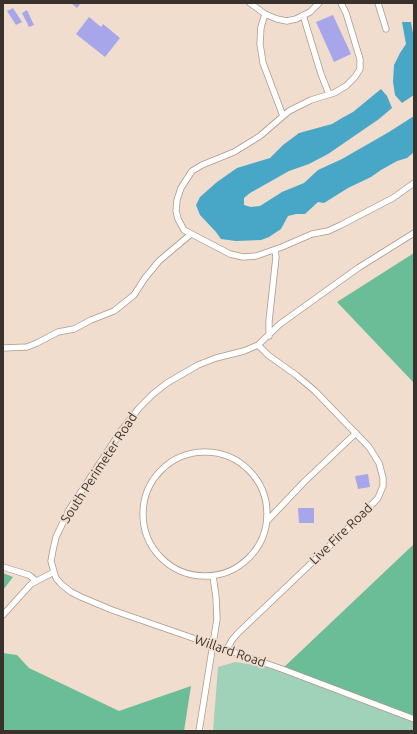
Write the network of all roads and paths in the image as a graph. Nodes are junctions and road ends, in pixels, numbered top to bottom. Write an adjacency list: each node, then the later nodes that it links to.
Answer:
1 (250, 3): 5 (lane)
2 (319, 3): 6 (lane)
3 (341, 3): 8 (lane)
4 (378, 3): 7 (lane)
5 (265, 14): 6 (lane); 9 (lane)
6 (303, 15): 8 (lane)
7 (386, 29)
8 (329, 94): 9 (lane)
9 (282, 116): 12 (lane)
10 (414, 183): 13 (lane)
11 (414, 233): 14 (lane, South Perimeter Road)
12 (191, 234): 13 (lane); 16 (lane)
13 (275, 250): 14 (lane)
14 (269, 336): 15 (lane, South Perimeter Road)
15 (258, 345): 17 (lane, Live Fire Road); 20 (lane, South Perimeter Road)
16 (3, 348)
17 (356, 433): 18 (lane); 25 (lane, Live Fire Road)
18 (267, 521): 21 (lane); 21 (lane)
19 (3, 567): 22 (lane)
20 (54, 572): 22 (lane); 24 (lane, Willard Road)
21 (213, 576): 24 (lane)
22 (35, 580): 23 (lane)
23 (3, 615)
24 (213, 645): 25 (lane, Willard Road); 27 (lane)
25 (228, 649): 26 (lane, Willard Road)
26 (414, 720)
27 (199, 731)

